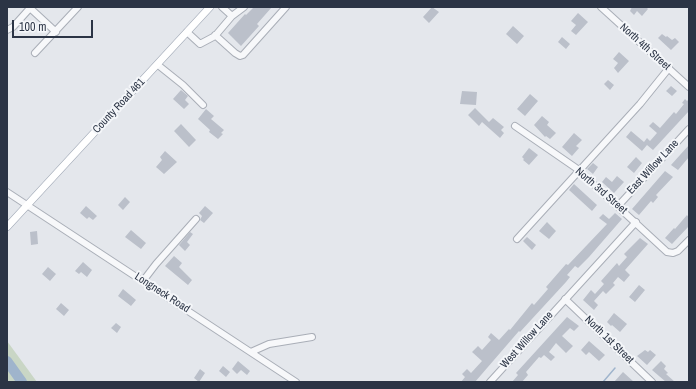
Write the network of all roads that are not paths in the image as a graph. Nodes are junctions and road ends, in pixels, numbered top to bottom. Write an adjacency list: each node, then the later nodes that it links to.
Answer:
1 (78, 7): 10 (street)
2 (210, 7): 11 (main road, County Road 461)
3 (222, 7): 8 (street)
4 (244, 7): 8 (street)
5 (286, 7): 12 (street)
6 (602, 7): 15 (street, North 4th Street)
7 (31, 8): 9 (street); 10 (street)
8 (232, 16): 12 (street)
9 (7, 30)
10 (56, 32): 13 (street)
11 (187, 32): 12 (street); 14 (main road, County Road 461)
12 (216, 35)
13 (36, 53)
14 (158, 65): 17 (street); 22 (main road, County Road 461)
15 (669, 68): 16 (street, North 4th Street); 20 (street)
16 (689, 87)
17 (203, 105)
18 (515, 126): 20 (street, North 3rd Street)
19 (689, 129): 23 (street, East Willow Lane)
20 (580, 172): 23 (street, North 3rd Street); 27 (street)
21 (7, 192): 22 (street, Longneck Road)
22 (27, 205): 26 (main road, County Road 461); 29 (street, Longneck Road)
23 (618, 206): 25 (street, North 3rd Street)
24 (196, 219): 29 (street)
25 (636, 222): 28 (street, North 3rd Street); 30 (street)
26 (7, 228)
27 (517, 239)
28 (689, 240)
29 (143, 281): 32 (street, Longneck Road)
30 (565, 299): 34 (street, West Willow Lane); 35 (street, North 1st Street)
31 (312, 337): 32 (street)
32 (251, 352): 33 (street, Longneck Road)
33 (296, 382)
34 (490, 382)
35 (652, 382)

